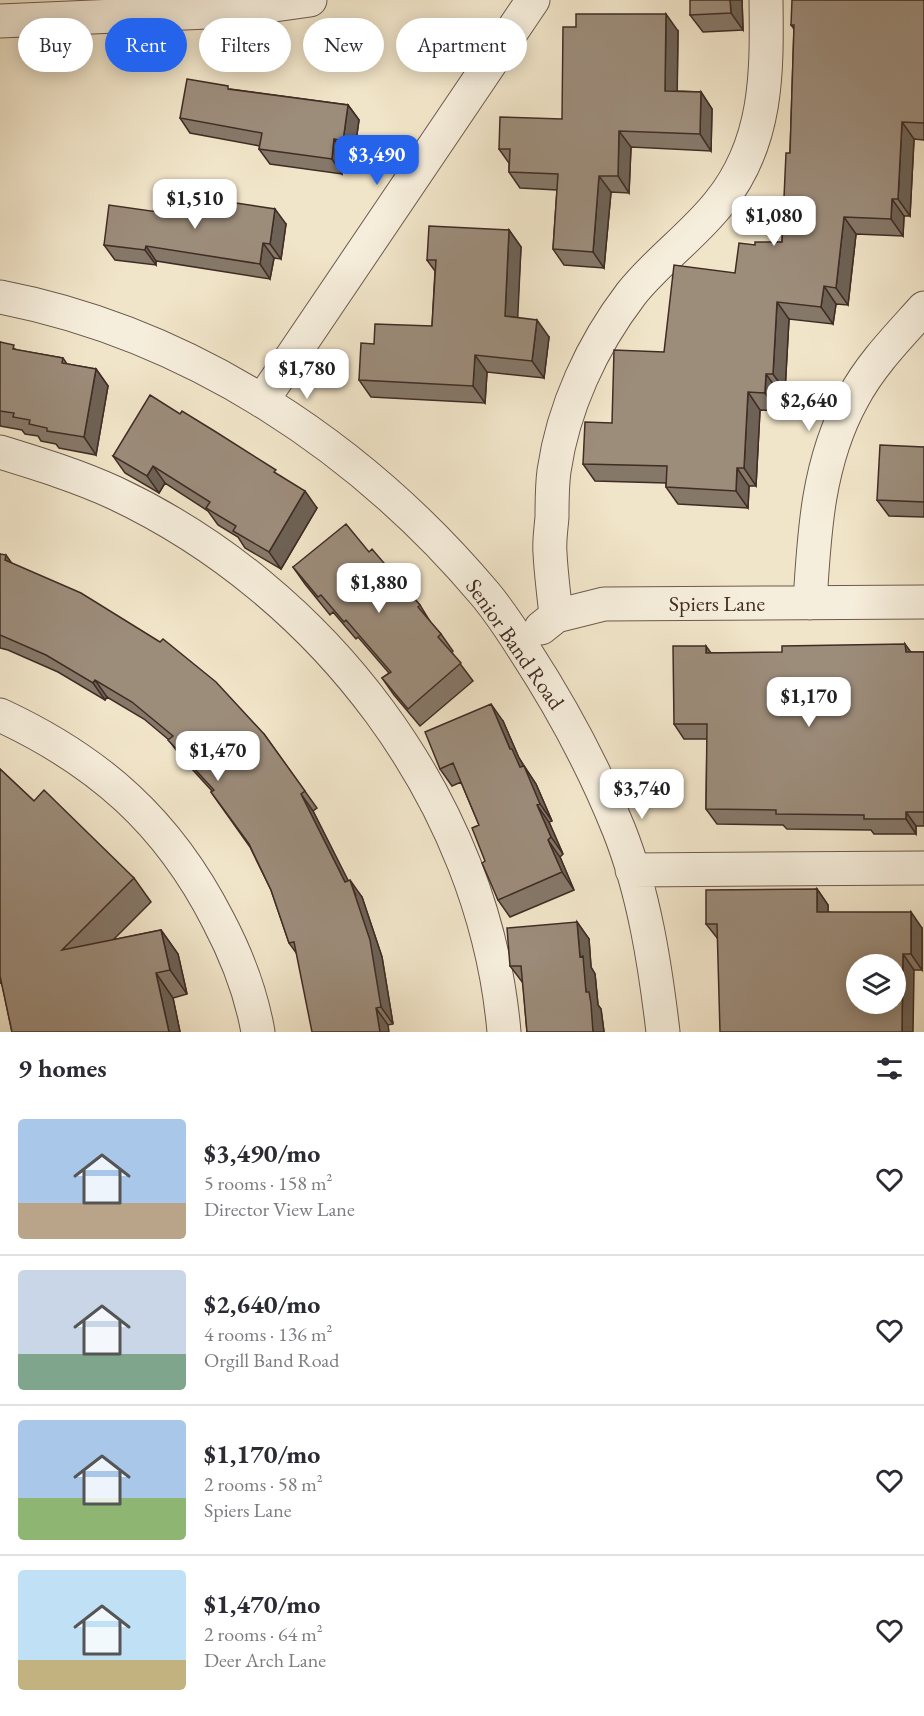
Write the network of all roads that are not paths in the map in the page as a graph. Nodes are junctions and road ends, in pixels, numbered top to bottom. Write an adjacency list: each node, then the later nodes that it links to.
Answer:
1 (310, 0): 4 (street)
2 (533, 0): 8 (street)
3 (766, 0): 12 (street)
4 (231, 5): 5 (street)
5 (0, 21)
6 (0, 297): 8 (street, Senior Band Road)
7 (924, 308): 11 (street)
8 (262, 401): 13 (street, Senior Band Road)
9 (0, 452): 18 (street)
10 (924, 602): 11 (street, Spiers Lane)
11 (810, 603): 12 (street, Spiers Lane)
12 (556, 616): 13 (street, Spiers Lane)
13 (520, 644): 16 (street, Senior Band Road)
14 (0, 715): 17 (street)
15 (924, 868): 16 (street)
16 (632, 870): 19 (street, Senior Band Road)
17 (258, 1032)
18 (504, 1032)
19 (663, 1032)

